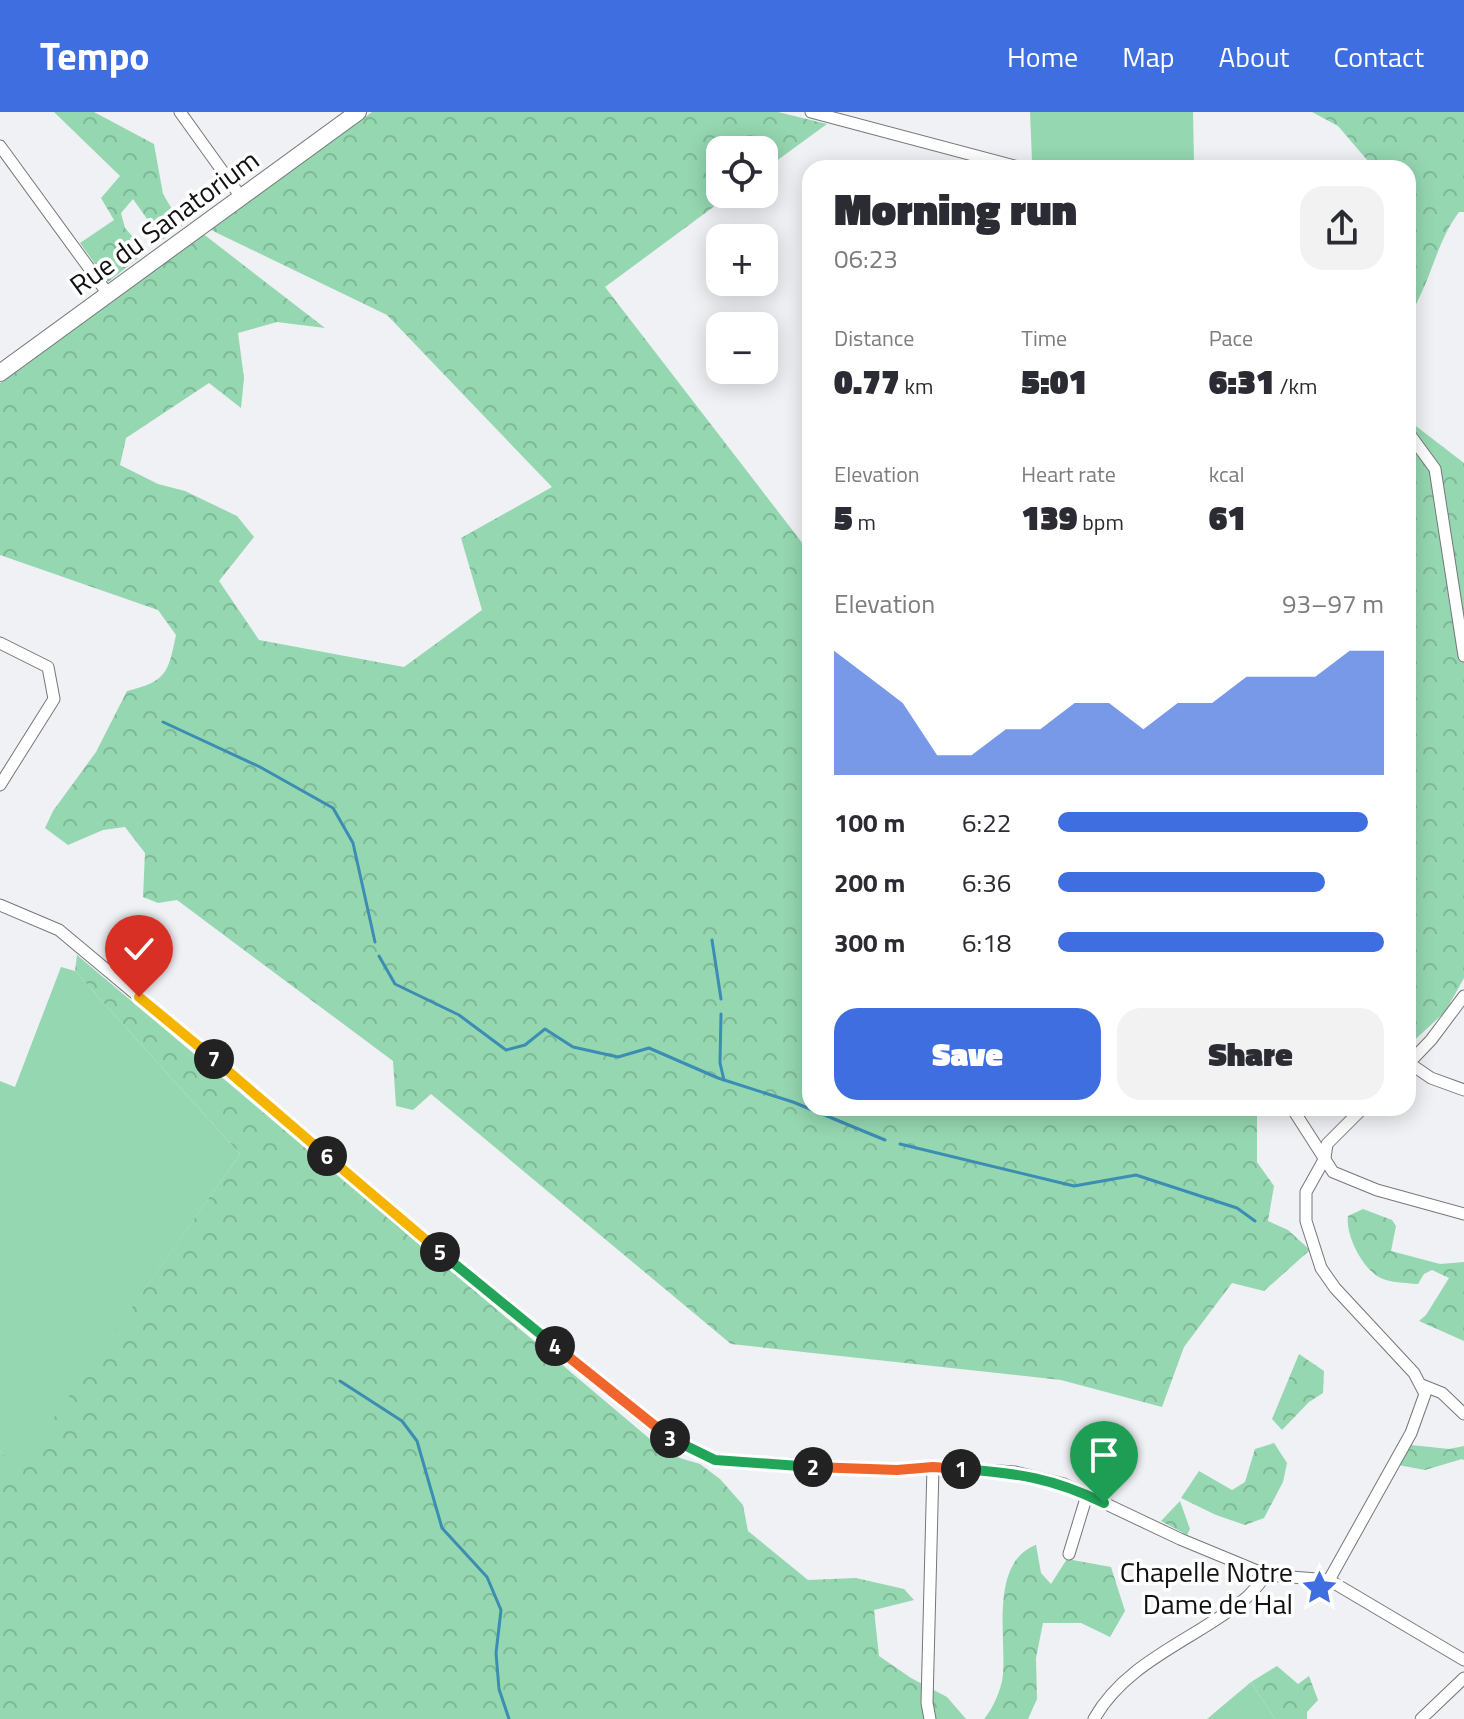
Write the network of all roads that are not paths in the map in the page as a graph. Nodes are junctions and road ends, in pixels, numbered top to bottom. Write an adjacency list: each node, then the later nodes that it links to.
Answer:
1 (180, 112): 6 (street)
2 (358, 112): 6 (street, Rue du Sanatorium)
3 (811, 112): 5 (street)
4 (0, 146): 7 (street)
5 (992, 160)
6 (241, 197): 7 (street, Rue du Sanatorium)
7 (108, 294): 8 (street, Rue du Sanatorium)
8 (0, 373)
9 (1416, 443): 11 (street)
10 (0, 643): 12 (street)
11 (1464, 656)
12 (0, 785)
13 (1, 905): 24 (street)
14 (1464, 996): 15 (street)
15 (1416, 1055)
16 (1416, 1068): 17 (street)
17 (1464, 1090)
18 (1297, 1116): 20 (street)
19 (1355, 1116): 20 (street)
20 (1325, 1158): 21 (street); 22 (street)
21 (1464, 1214)
22 (1422, 1385): 23 (street); 28 (street)
23 (1464, 1414)
24 (933, 1467): 25 (street); 31 (street)
25 (1087, 1495): 26 (street); 27 (street)
26 (1069, 1554)
27 (1267, 1575): 28 (street); 32 (street)
28 (1329, 1580): 29 (street)
29 (1464, 1660)
30 (1464, 1678): 33 (street)
31 (930, 1719)
32 (1094, 1719)
33 (1421, 1719)

